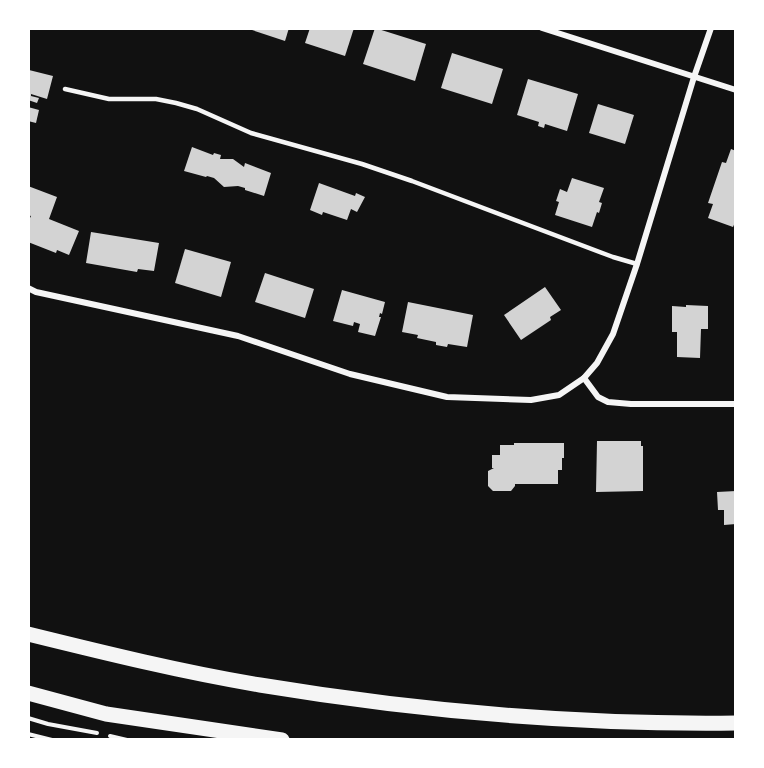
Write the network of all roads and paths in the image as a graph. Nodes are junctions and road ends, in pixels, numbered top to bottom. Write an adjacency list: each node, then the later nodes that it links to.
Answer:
1 (542, 28): 3 (street)
2 (711, 28): 3 (street)
3 (694, 77): 5 (street); 6 (street)
4 (65, 88): 6 (lane)
5 (735, 90)
6 (637, 264): 8 (street)
7 (28, 288): 8 (street)
8 (584, 378): 9 (street)
9 (735, 404)
10 (28, 634): 13 (main road)
11 (28, 693): 17 (main road)
12 (28, 718): 16 (path)
13 (735, 723)
14 (28, 734): 15 (path)
15 (52, 740)
16 (127, 740)
17 (282, 740)

